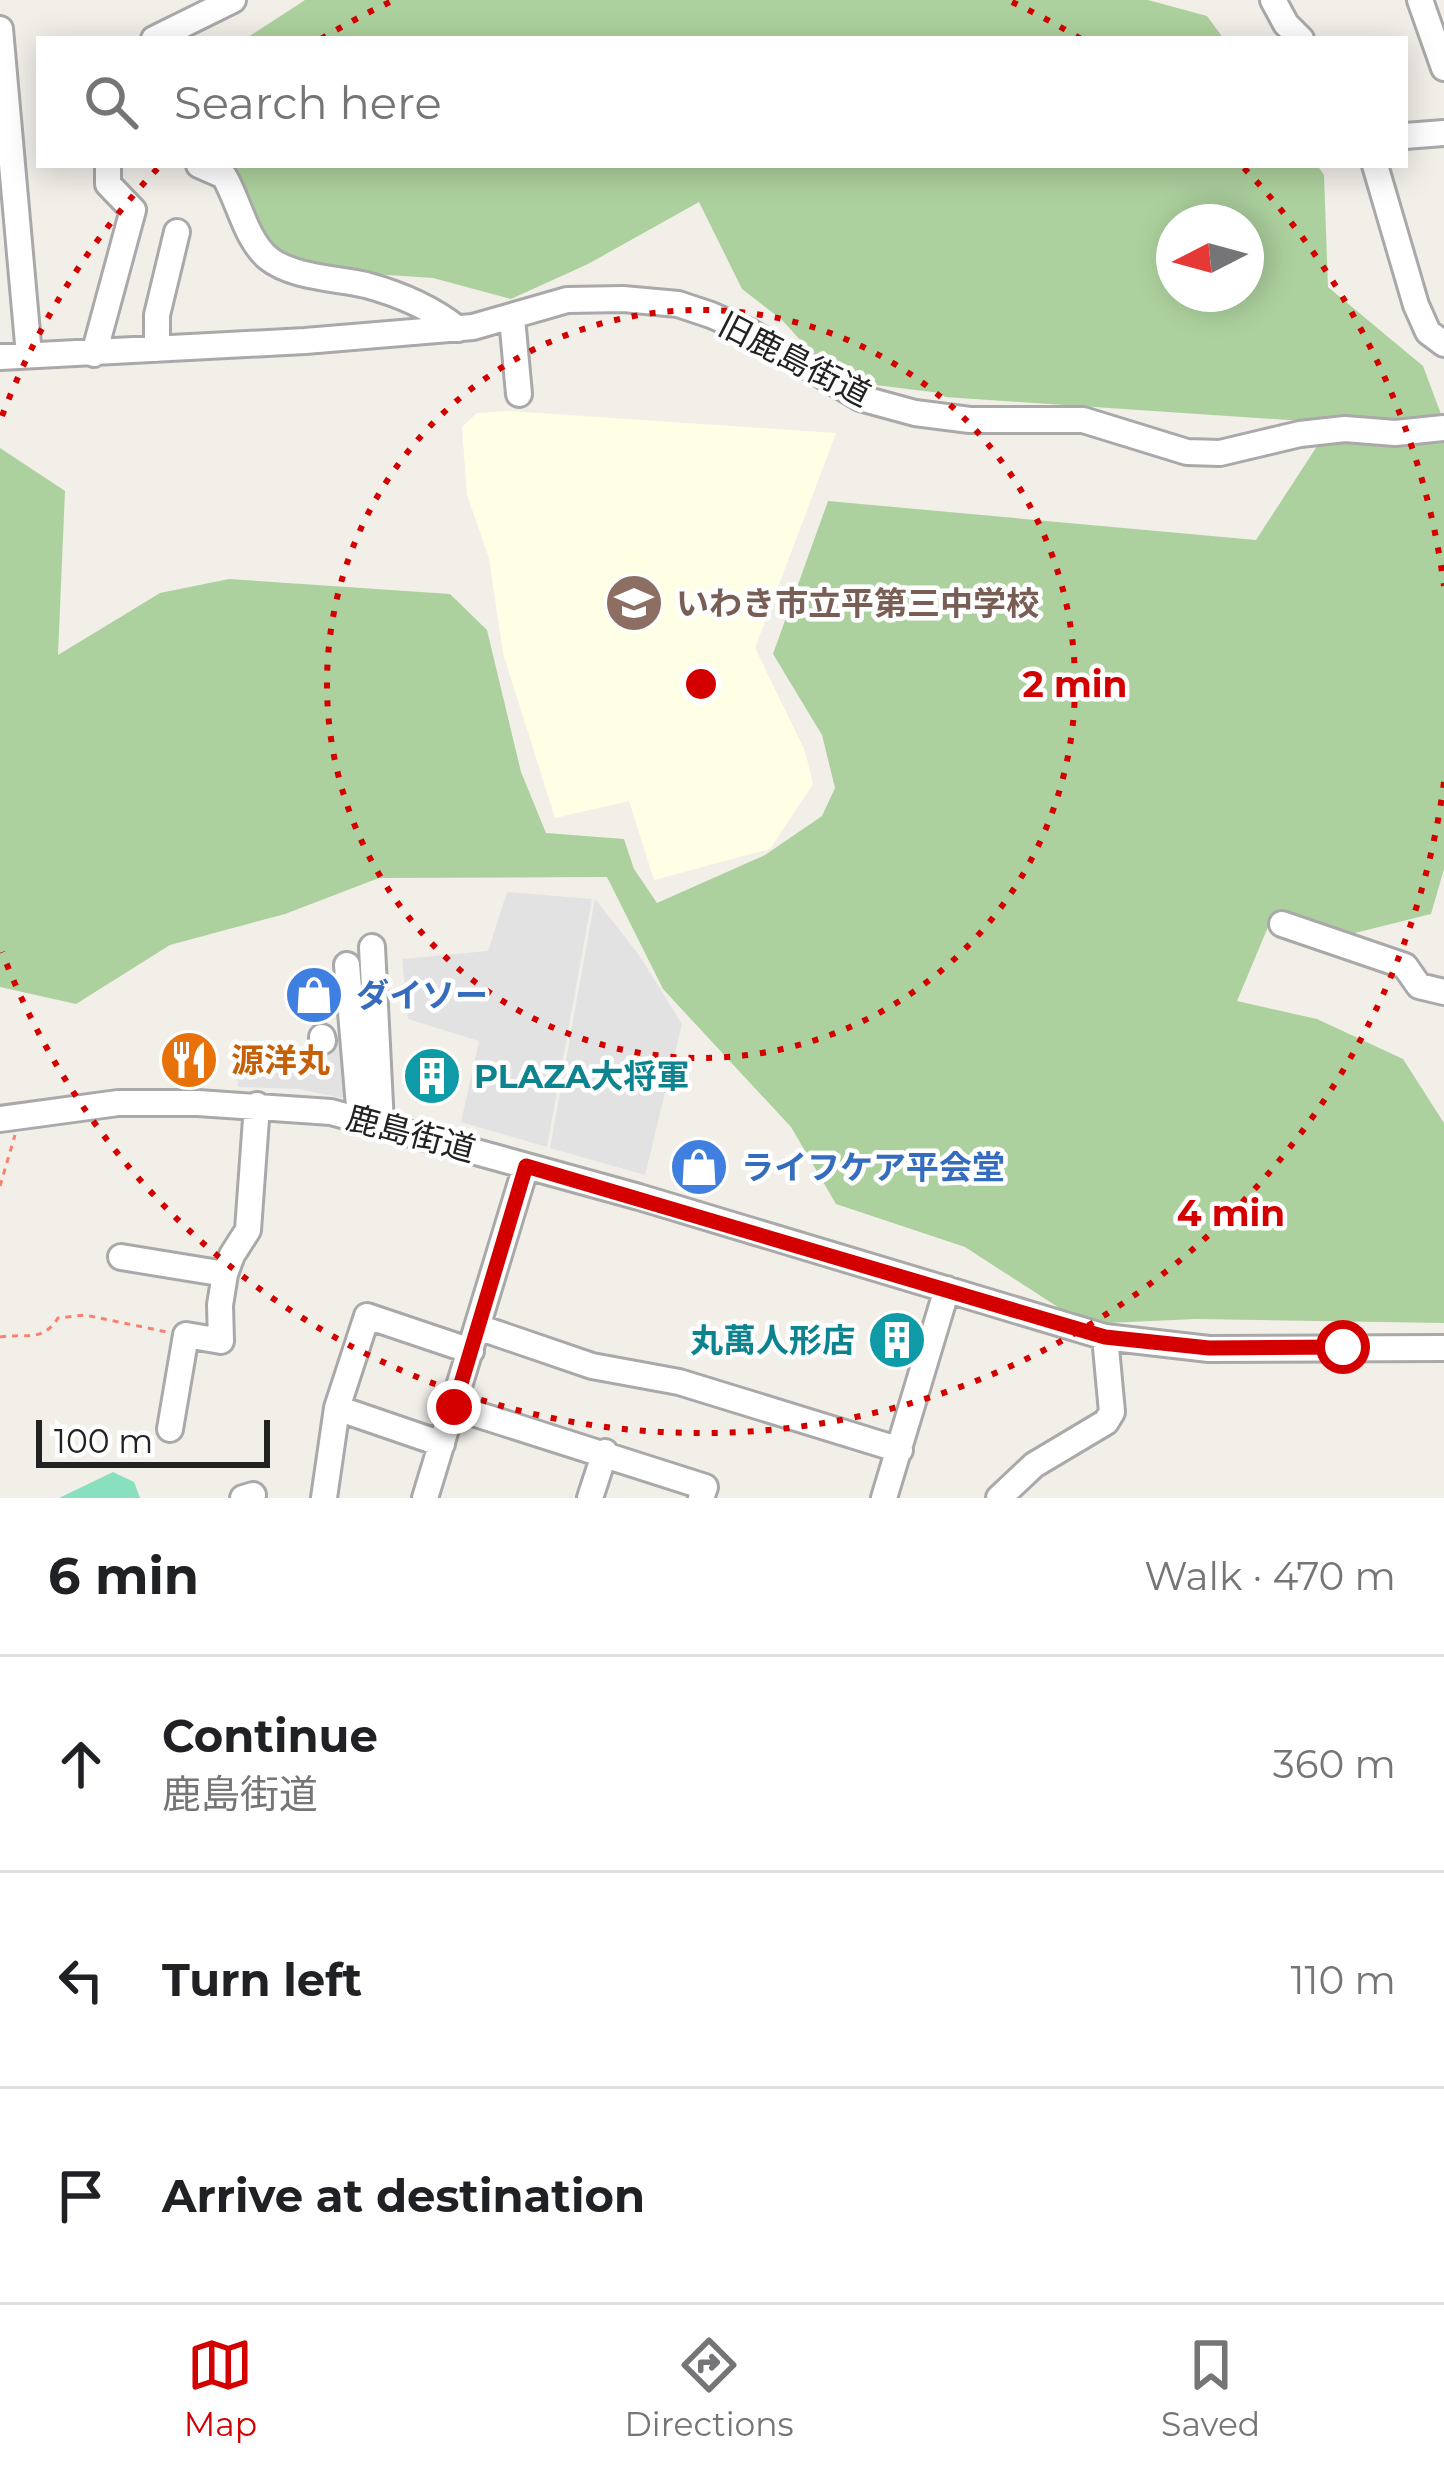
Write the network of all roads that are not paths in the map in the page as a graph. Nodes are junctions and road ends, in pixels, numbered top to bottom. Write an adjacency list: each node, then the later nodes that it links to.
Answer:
1 (232, 0): 5 (street)
2 (1273, 0): 6 (street)
3 (1420, 0): 7 (street)
4 (0, 29): 11 (street)
5 (160, 36)
6 (1298, 36)
7 (1444, 68)
8 (1444, 133): 9 (street)
9 (1408, 136)
10 (36, 157): 11 (street)
11 (12, 159): 21 (street)
12 (108, 168): 20 (street)
13 (206, 168): 17 (street)
14 (1376, 168): 18 (street)
15 (176, 232): 19 (street)
16 (512, 318): 17 (street, 旧鹿島街道); 23 (street); 24 (street, 旧鹿島街道)
17 (458, 328): 19 (street, 旧鹿島街道)
18 (1444, 344)
19 (157, 349): 20 (street, 旧鹿島街道)
20 (94, 354): 21 (street, 旧鹿島街道)
21 (29, 355): 22 (street, 旧鹿島街道)
22 (0, 357)
23 (519, 394)
24 (1444, 428)
25 (1282, 924): 28 (street)
26 (372, 947): 31 (street)
27 (347, 965): 31 (street)
28 (1444, 992)
29 (257, 1106): 30 (street, 鹿島街道); 31 (street, 鹿島街道); 34 (street)
30 (9, 1117)
31 (370, 1121): 32 (street, 鹿島街道)
32 (526, 1166): 35 (street, 鹿島街道); 37 (street)
33 (121, 1257): 34 (street)
34 (226, 1274): 41 (street)
35 (947, 1289): 36 (street, 鹿島街道); 43 (street)
36 (1105, 1337): 38 (street, 鹿島街道); 50 (street)
37 (474, 1339): 39 (street); 40 (street); 43 (street)
38 (1444, 1348)
39 (454, 1407): 42 (street); 44 (street)
40 (337, 1408): 42 (street); 45 (street)
41 (170, 1429)
42 (442, 1444): 46 (street)
43 (900, 1450): 49 (street)
44 (605, 1452): 47 (street); 48 (street)
45 (324, 1498)
46 (425, 1498)
47 (590, 1498)
48 (701, 1498)
49 (884, 1498)
50 (998, 1498)

